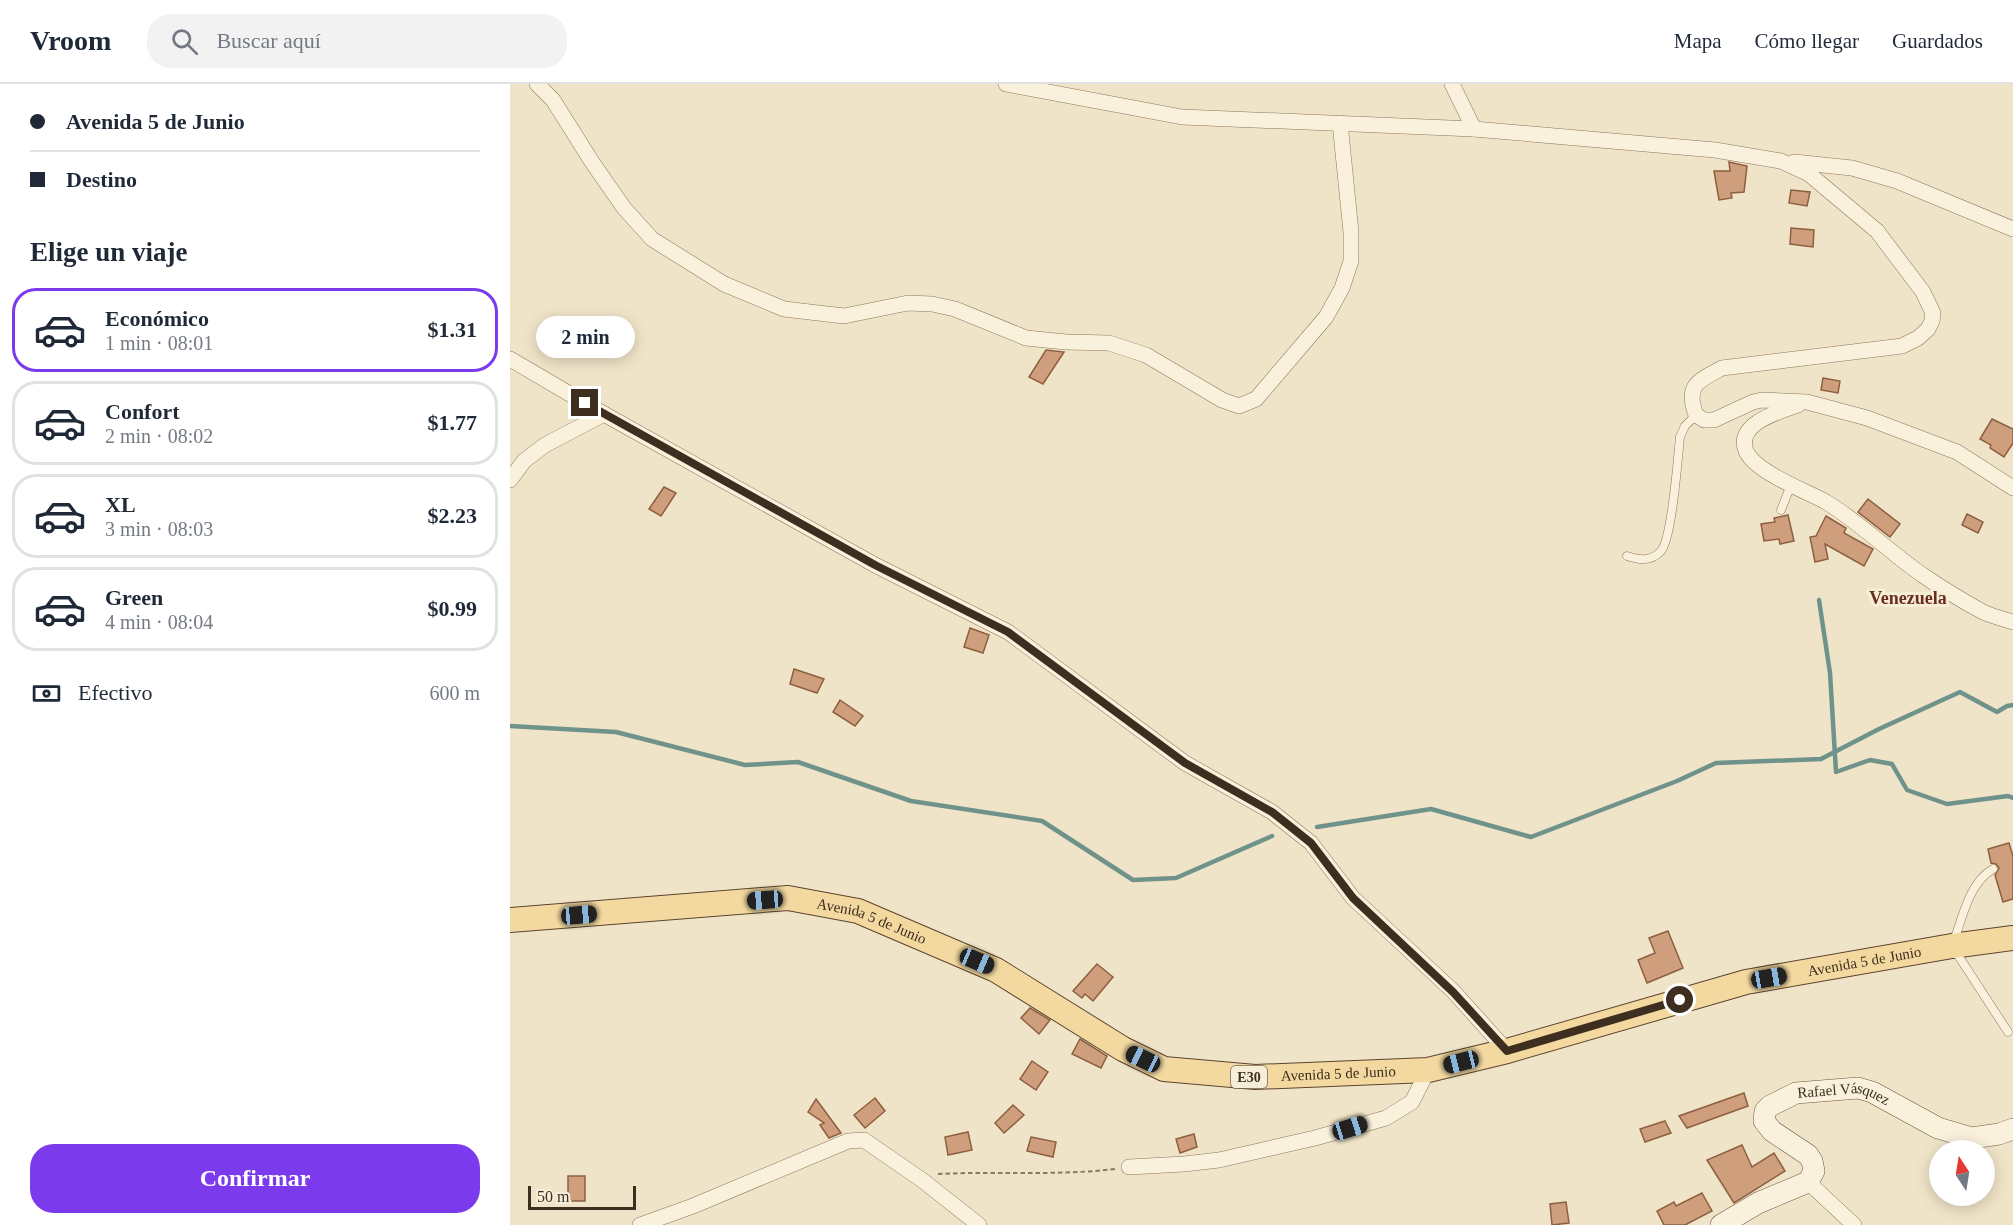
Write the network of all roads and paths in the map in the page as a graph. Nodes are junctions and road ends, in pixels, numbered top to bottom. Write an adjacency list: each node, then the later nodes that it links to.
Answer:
1 (537, 84): 4 (street)
2 (1006, 84): 4 (street)
3 (1452, 84): 5 (street)
4 (1340, 123): 5 (street)
5 (1474, 129): 6 (street)
6 (1781, 161): 7 (street); 11 (street)
7 (2013, 229)
8 (510, 359): 10 (street)
9 (1807, 402): 11 (street); 13 (street); 14 (street)
10 (604, 414): 12 (street); 23 (street)
11 (1696, 415): 16 (lane)
12 (510, 480)
13 (1791, 485): 15 (lane); 17 (street)
14 (2013, 488)
15 (1781, 510)
16 (1627, 556)
17 (2013, 621)
18 (1993, 869): 21 (lane)
19 (510, 920): 24 (main road, Avenida 5 de Junio / E30)
20 (2013, 938): 21 (main road, Avenida 5 de Junio / E30)
21 (1952, 946): 22 (lane); 23 (main road, Avenida 5 de Junio / E30)
22 (2008, 1032)
23 (1507, 1051): 24 (main road, Avenida 5 de Junio / E30)
24 (1428, 1070): 26 (street)
25 (2013, 1129): 28 (street, Rafael Vásquez)
26 (1130, 1167): 27 (path)
27 (922, 1180): 29 (street); 30 (street)
28 (1808, 1182): 31 (street); 32 (street)
29 (640, 1225)
30 (979, 1225)
31 (1721, 1225)
32 (1854, 1225)

